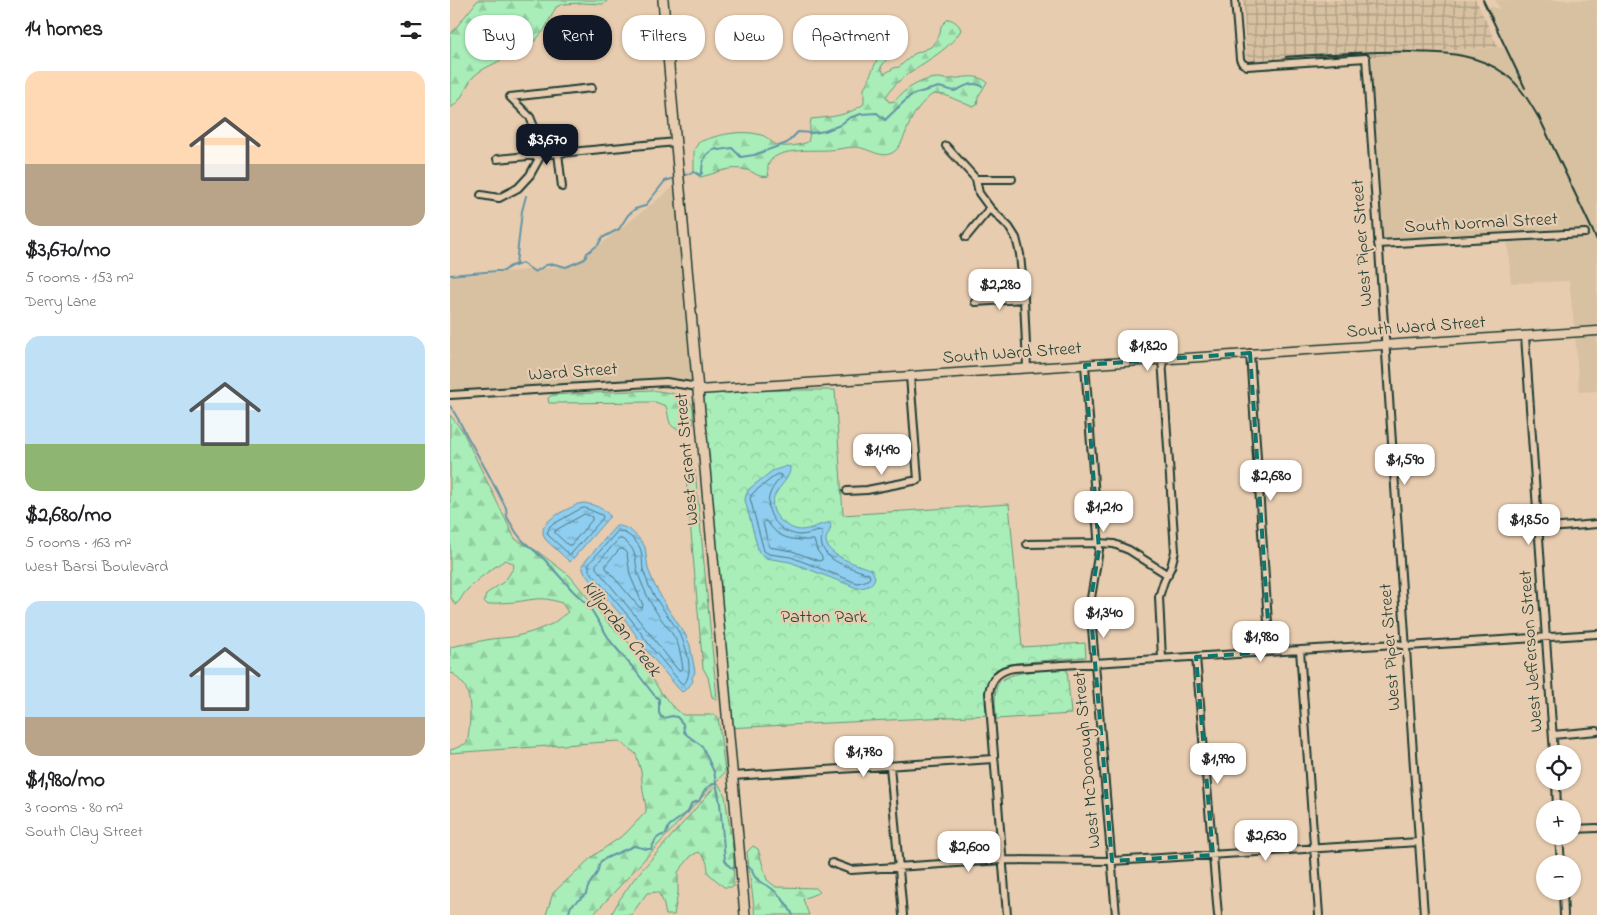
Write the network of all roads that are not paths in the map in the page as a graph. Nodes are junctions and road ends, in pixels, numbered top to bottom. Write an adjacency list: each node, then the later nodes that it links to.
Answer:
1 (663, 0): 4 (main road, West Grant Street)
2 (1236, 0): 16 (street, West Piper Street)
3 (592, 88): 7 (street)
4 (676, 142): 6 (street); 27 (main road, West Grant Street)
5 (946, 146): 9 (street)
6 (558, 153): 7 (street); 11 (street)
7 (541, 155): 8 (street); 12 (street)
8 (497, 160)
9 (976, 178): 10 (street); 13 (street)
10 (1012, 179)
11 (562, 187)
12 (480, 195)
13 (990, 208): 15 (street); 17 (street)
14 (1585, 233): 16 (street, South Normal Street)
15 (966, 237)
16 (1378, 244): 21 (street, West Piper Street)
17 (1024, 299): 18 (street); 25 (street)
18 (975, 302)
19 (1597, 332): 20 (street, South Ward Street)
20 (1525, 336): 21 (street, South Ward Street); 31 (street, West Jefferson Street)
21 (1385, 346): 22 (street, South Ward Street); 37 (street, West Piper Street)
22 (1250, 354): 23 (street, South Ward Street); 39 (street)
23 (1162, 359): 24 (street, South Ward Street); 34 (street)
24 (1085, 365): 25 (street, South Ward Street); 32 (street, West McDonough Street)
25 (1027, 368): 26 (street, South Ward Street)
26 (910, 376): 27 (street, South Ward Street); 29 (street)
27 (698, 388): 28 (street, Ward Street); 48 (main road, West Grant Street)
28 (450, 394)
29 (847, 491)
30 (1597, 524): 31 (street)
31 (1538, 529): 36 (street, West Jefferson Street)
32 (1099, 543): 33 (street); 34 (street); 42 (street, West McDonough Street)
33 (1027, 544)
34 (1168, 575): 41 (street)
35 (1597, 634): 36 (street)
36 (1546, 638): 37 (street); 44 (street, West Jefferson Street)
37 (1406, 646): 38 (street); 51 (street, West Piper Street)
38 (1300, 650): 39 (street); 52 (street)
39 (1270, 652): 40 (street)
40 (1196, 658): 41 (street); 53 (street)
41 (1162, 659): 42 (street)
42 (1095, 663): 46 (street); 55 (street, West McDonough Street)
43 (1597, 731): 44 (street)
44 (1553, 735): 45 (street, West Jefferson Street)
45 (1554, 745)
46 (993, 759): 47 (street); 54 (street)
47 (890, 766): 48 (street); 57 (street)
48 (732, 776): 59 (main road, West Grant Street)
49 (1597, 828): 50 (street)
50 (1581, 829)
51 (1419, 842): 52 (street); 65 (street, West Piper Street)
52 (1314, 848): 53 (street); 64 (street)
53 (1213, 855): 55 (street); 63 (street)
54 (1002, 860): 55 (street); 57 (street); 61 (street)
55 (1112, 861): 62 (street, West McDonough Street)
56 (832, 862): 57 (street)
57 (899, 866): 60 (street)
58 (1563, 900): 66 (street)
59 (745, 915)
60 (903, 915)
61 (1007, 915)
62 (1116, 915)
63 (1218, 915)
64 (1319, 915)
65 (1424, 915)
66 (1564, 915)

